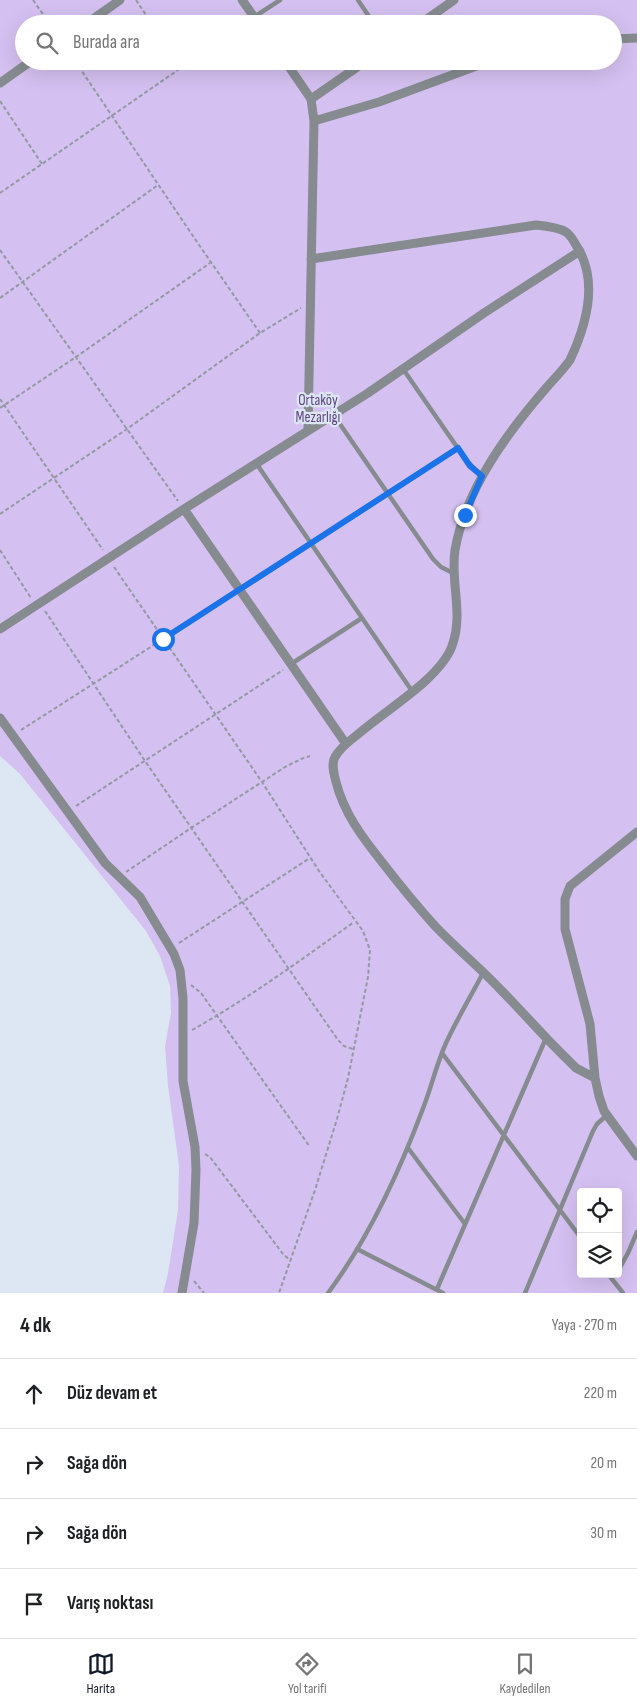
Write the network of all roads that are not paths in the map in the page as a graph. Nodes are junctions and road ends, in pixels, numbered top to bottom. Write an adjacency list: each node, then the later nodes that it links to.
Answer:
1 (120, 0): 6 (street)
2 (242, 0): 7 (street)
3 (280, 0): 8 (lane)
4 (358, 0): 9 (lane)
5 (454, 0): 10 (street)
6 (99, 15)
7 (253, 15)
8 (263, 15)
9 (368, 15)
10 (433, 15)
11 (637, 38): 12 (street)
12 (622, 39)
13 (18, 70): 17 (street)
14 (291, 70): 18 (street)
15 (353, 70): 18 (street)
16 (466, 70): 19 (street)
17 (0, 83)
18 (311, 99): 19 (street)
19 (314, 121): 21 (street)
20 (580, 251): 21 (street); 22 (street); 27 (street)
21 (311, 259): 24 (street)
22 (403, 369): 23 (street); 25 (lane)
23 (333, 414): 24 (street); 28 (lane)
24 (308, 429): 26 (street)
25 (458, 448): 27 (lane); 28 (lane)
26 (256, 463): 29 (street); 30 (lane)
27 (482, 476): 31 (street)
28 (388, 494): 30 (lane); 31 (lane)
29 (184, 509): 32 (street); 34 (street)
30 (311, 544): 32 (lane); 33 (lane)
31 (454, 574): 36 (street)
32 (240, 590): 35 (street)
33 (362, 618): 35 (lane); 36 (lane)
34 (0, 629)
35 (291, 664): 38 (street)
36 (412, 691): 38 (street)
37 (0, 718): 56 (street)
38 (346, 744): 40 (street)
39 (637, 832): 43 (street)
40 (484, 973): 41 (street); 42 (lane)
41 (546, 1038): 43 (street); 45 (lane)
42 (442, 1053): 45 (lane); 46 (lane)
43 (595, 1078): 44 (street)
44 (607, 1115): 47 (street); 48 (lane)
45 (504, 1137): 48 (lane); 49 (lane)
46 (408, 1148): 49 (lane); 52 (lane)
47 (637, 1156)
48 (560, 1211): 51 (lane); 59 (lane)
49 (465, 1224): 55 (lane)
50 (637, 1232): 53 (lane)
51 (577, 1233)
52 (357, 1249): 55 (lane); 57 (lane)
53 (622, 1264)
54 (612, 1279): 60 (lane)
55 (437, 1289): 58 (lane)
56 (182, 1293)
57 (328, 1293)
58 (443, 1293)
59 (525, 1293)
60 (623, 1293)

